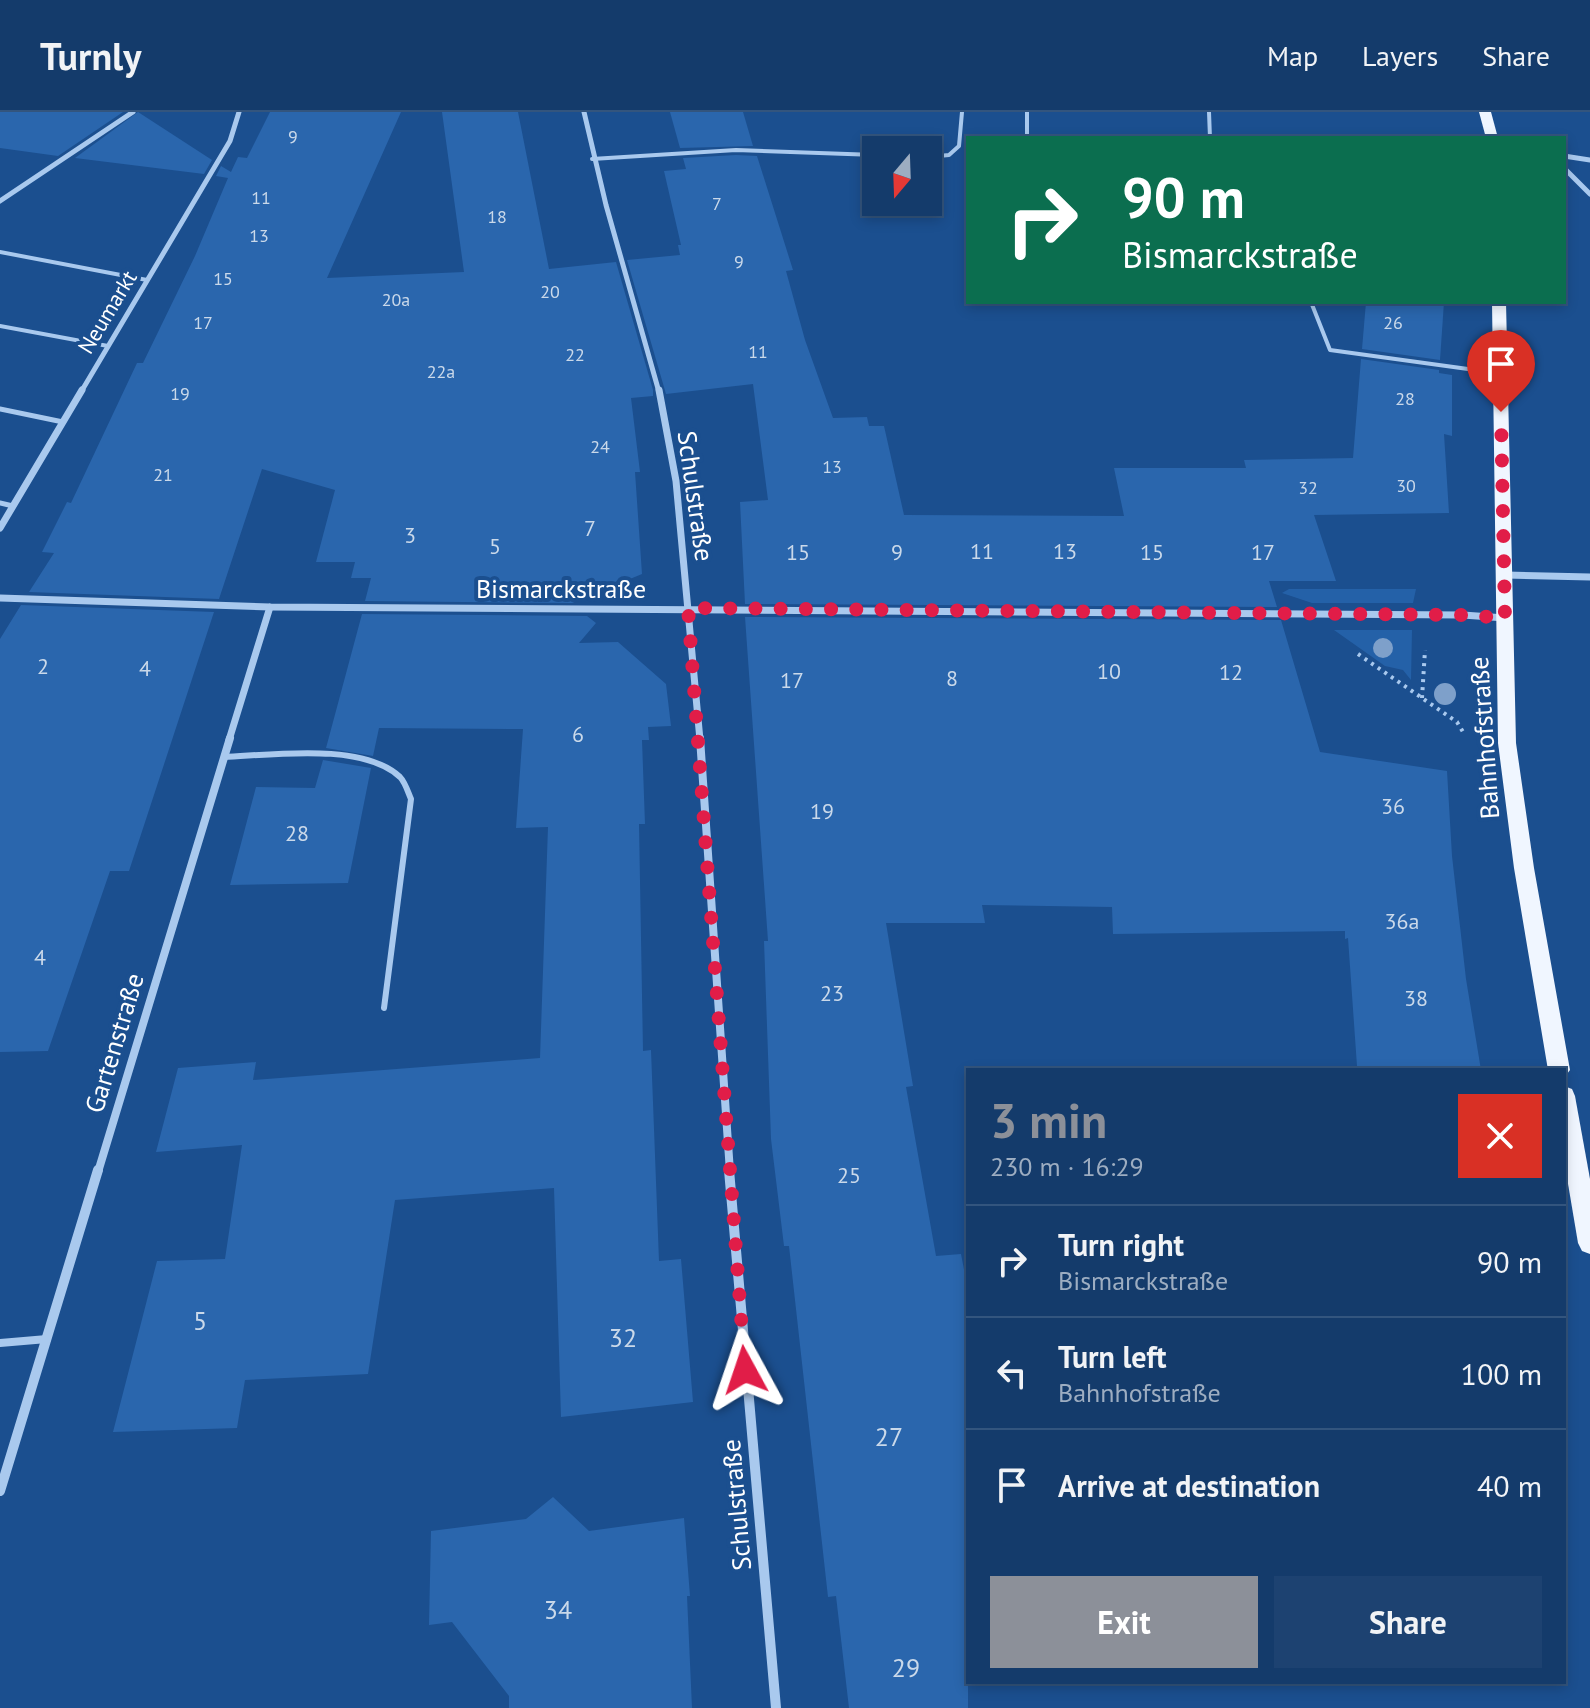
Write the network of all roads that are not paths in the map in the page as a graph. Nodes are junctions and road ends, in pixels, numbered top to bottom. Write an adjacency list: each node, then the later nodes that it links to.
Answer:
1 (133, 112): 18 (street)
2 (239, 112): 20 (street, Neumarkt)
3 (584, 112): 14 (street, Schulstraße)
4 (962, 112): 12 (lane)
5 (1027, 112): 8 (lane)
6 (1209, 112): 9 (lane)
7 (1485, 112): 10 (main road)
8 (1027, 136)
9 (1210, 136)
10 (1491, 136)
11 (862, 154): 14 (lane)
12 (942, 156)
13 (1566, 156): 15 (street)
14 (592, 159): 35 (street, Schulstraße)
15 (1590, 160)
16 (1566, 170): 17 (street)
17 (1590, 194)
18 (0, 201)
19 (0, 252): 20 (lane)
20 (147, 280): 24 (street, Neumarkt)
21 (1312, 304): 25 (lane)
22 (1499, 304): 25 (main road, Bahnhofstraße)
23 (0, 326): 24 (lane)
24 (108, 346): 27 (street, Neumarkt)
25 (1500, 373): 31 (main road, Bahnhofstraße)
26 (0, 409): 27 (lane)
27 (63, 422): 29 (street, Neumarkt)
28 (0, 503): 29 (lane)
29 (13, 506): 30 (street, Neumarkt)
30 (0, 528)
31 (1506, 575): 32 (street); 36 (main road, Bahnhofstraße)
32 (1590, 577)
33 (0, 598): 34 (street, Bismarckstraße)
34 (270, 607): 35 (street, Bismarckstraße); 37 (street, Gartenstraße)
35 (688, 608): 36 (street, Bismarckstraße); 45 (street, Schulstraße)
36 (1505, 618): 39 (main road, Bahnhofstraße)
37 (224, 757): 38 (lane); 42 (street, Gartenstraße)
38 (384, 1008)
39 (1559, 1068)
40 (1566, 1107): 41 (main road)
41 (1590, 1243)
42 (47, 1339): 43 (lane); 44 (street, Gartenstraße)
43 (0, 1343)
44 (0, 1491)
45 (776, 1708)

